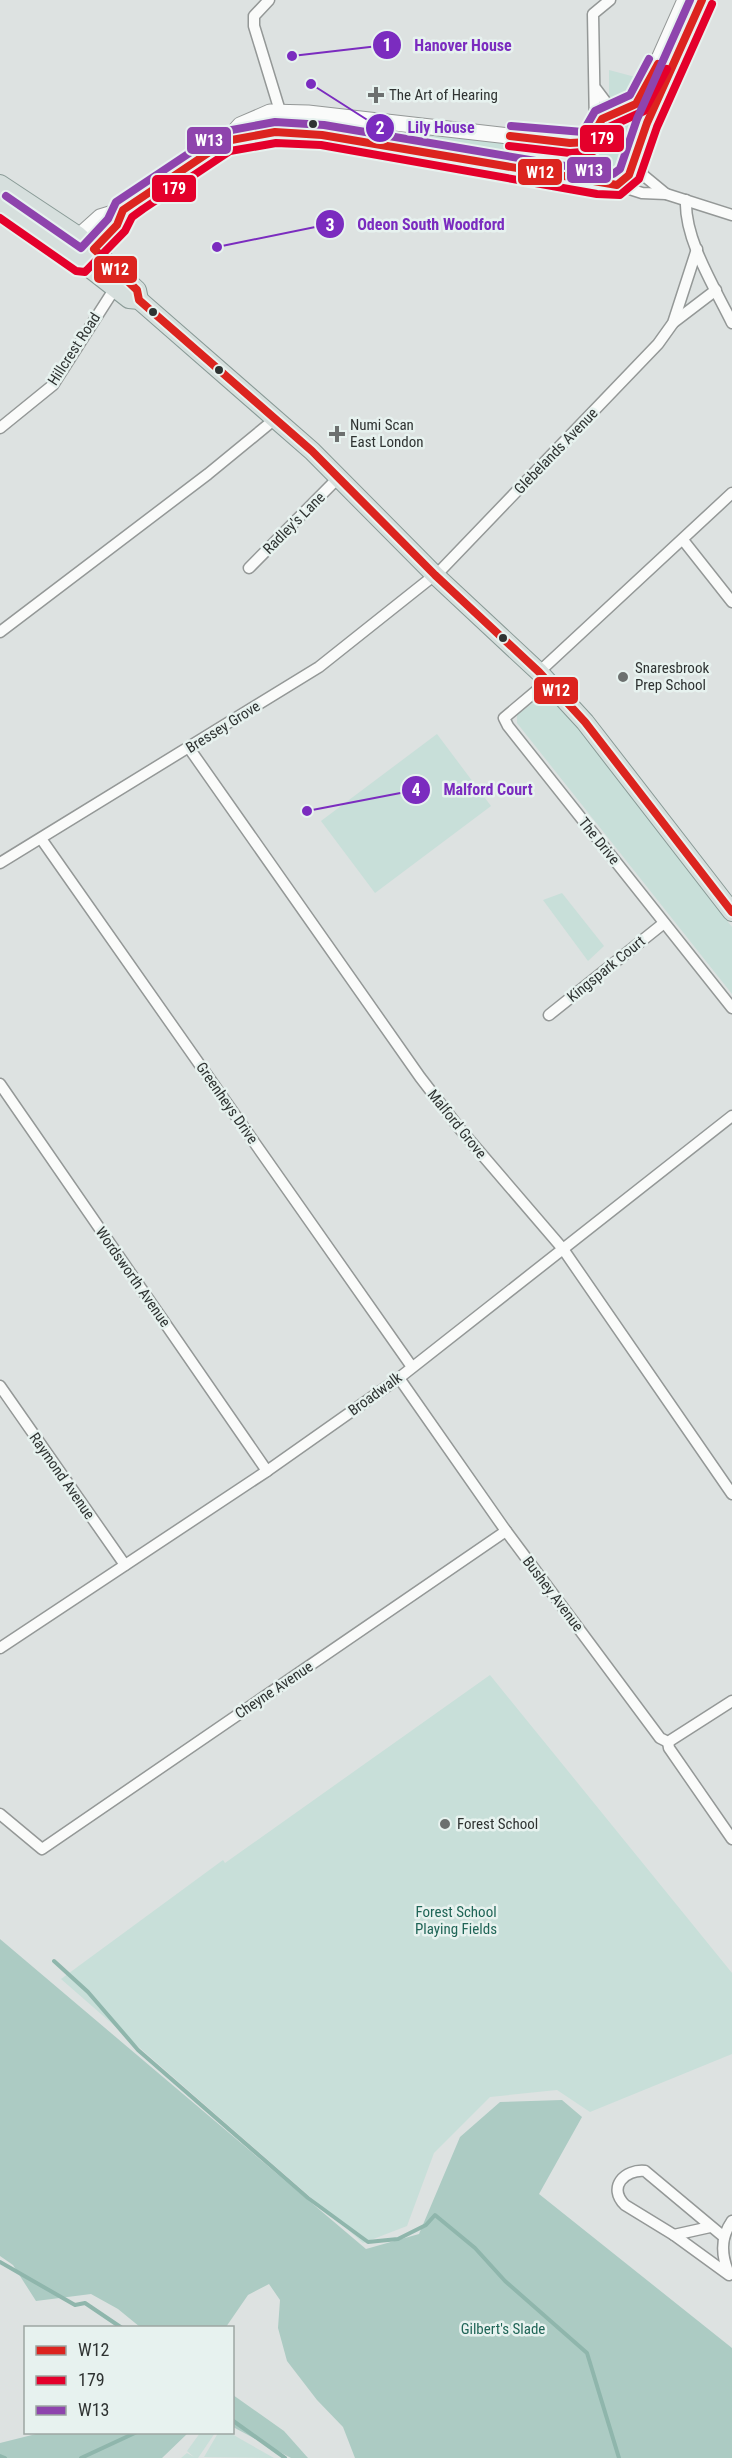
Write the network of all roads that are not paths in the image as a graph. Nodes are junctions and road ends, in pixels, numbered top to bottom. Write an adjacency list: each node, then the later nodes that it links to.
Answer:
1 (269, 0): 7 (street)
2 (686, 0): 6 (main road)
3 (702, 0): 6 (main road)
4 (603, 2): 5 (street)
5 (596, 89): 8 (street); 9 (street)
6 (649, 100): 8 (main road); 12 (main road)
7 (280, 111): 10 (main road); 11 (main road); 13 (main road)
8 (618, 112): 9 (main road); 12 (main road)
9 (595, 127): 14 (main road)
10 (282, 131): 13 (main road); 16 (main road)
11 (516, 136): 14 (main road); 16 (main road)
12 (642, 137): 15 (main road)
13 (226, 141): 23 (main road)
14 (589, 142): 17 (main road)
15 (637, 156): 19 (main road); 20 (street)
16 (511, 167): 17 (main road)
17 (592, 182): 19 (main road)
18 (0, 184): 25 (main road)
19 (617, 185): 20 (street)
20 (666, 194): 21 (street)
21 (686, 200): 24 (street); 27 (street)
22 (0, 205): 26 (main road)
23 (123, 210): 25 (main road); 28 (main road)
24 (732, 215)
25 (77, 235): 26 (main road); 28 (main road)
26 (65, 249): 28 (main road)
27 (698, 249): 30 (street); 32 (street, Glebelands Avenue)
28 (88, 256): 29 (main road); 31 (main road)
29 (115, 288): 31 (main road); 35 (street, Hillcrest Road)
30 (716, 290): 32 (street, Glebelands Avenue); 33 (street)
31 (139, 300): 34 (main road)
32 (673, 323): 40 (street, Glebelands Avenue)
33 (732, 323)
34 (275, 419): 36 (main road); 42 (street)
35 (0, 428)
36 (339, 477): 39 (street, Radley's Lane); 40 (main road)
37 (732, 493): 38 (street)
38 (683, 540): 41 (street); 43 (street)
39 (249, 568)
40 (435, 575): 43 (main road); 44 (street, Bressey Grove)
41 (732, 602)
42 (0, 632)
43 (544, 676): 47 (main road); 48 (street, The Drive)
44 (189, 748): 45 (street, Bressey Grove); 53 (street, Malford Grove)
45 (42, 840): 46 (street, Bressey Grove); 54 (street, Greenheys Drive)
46 (0, 863)
47 (732, 912)
48 (664, 923): 49 (street, The Drive); 50 (street, Kingspark Court)
49 (732, 1008)
50 (549, 1015)
51 (0, 1083): 57 (street, Wordsworth Avenue)
52 (732, 1116): 53 (street, Broadwalk)
53 (563, 1249): 54 (street, Broadwalk); 58 (street, Malford Grove)
54 (412, 1367): 55 (street, Broadwalk)
55 (399, 1378): 57 (street, Broadwalk); 59 (street, Bushey Avenue)
56 (0, 1386): 60 (street, Raymond Avenue)
57 (267, 1471): 60 (street, Broadwalk)
58 (732, 1494)
59 (506, 1531): 63 (street, Bushey Avenue); 64 (street, Cheyne Avenue)
60 (125, 1565): 61 (street, Broadwalk)
61 (1, 1646)
62 (732, 1701): 63 (street)
63 (668, 1742): 65 (street, Bushey Avenue)
64 (0, 1814)
65 (732, 1839)
66 (732, 2221): 69 (street)
67 (710, 2227): 68 (street); 68 (street); 69 (street)
68 (674, 2235): 70 (street)
69 (724, 2237): 70 (street)
70 (730, 2276)

